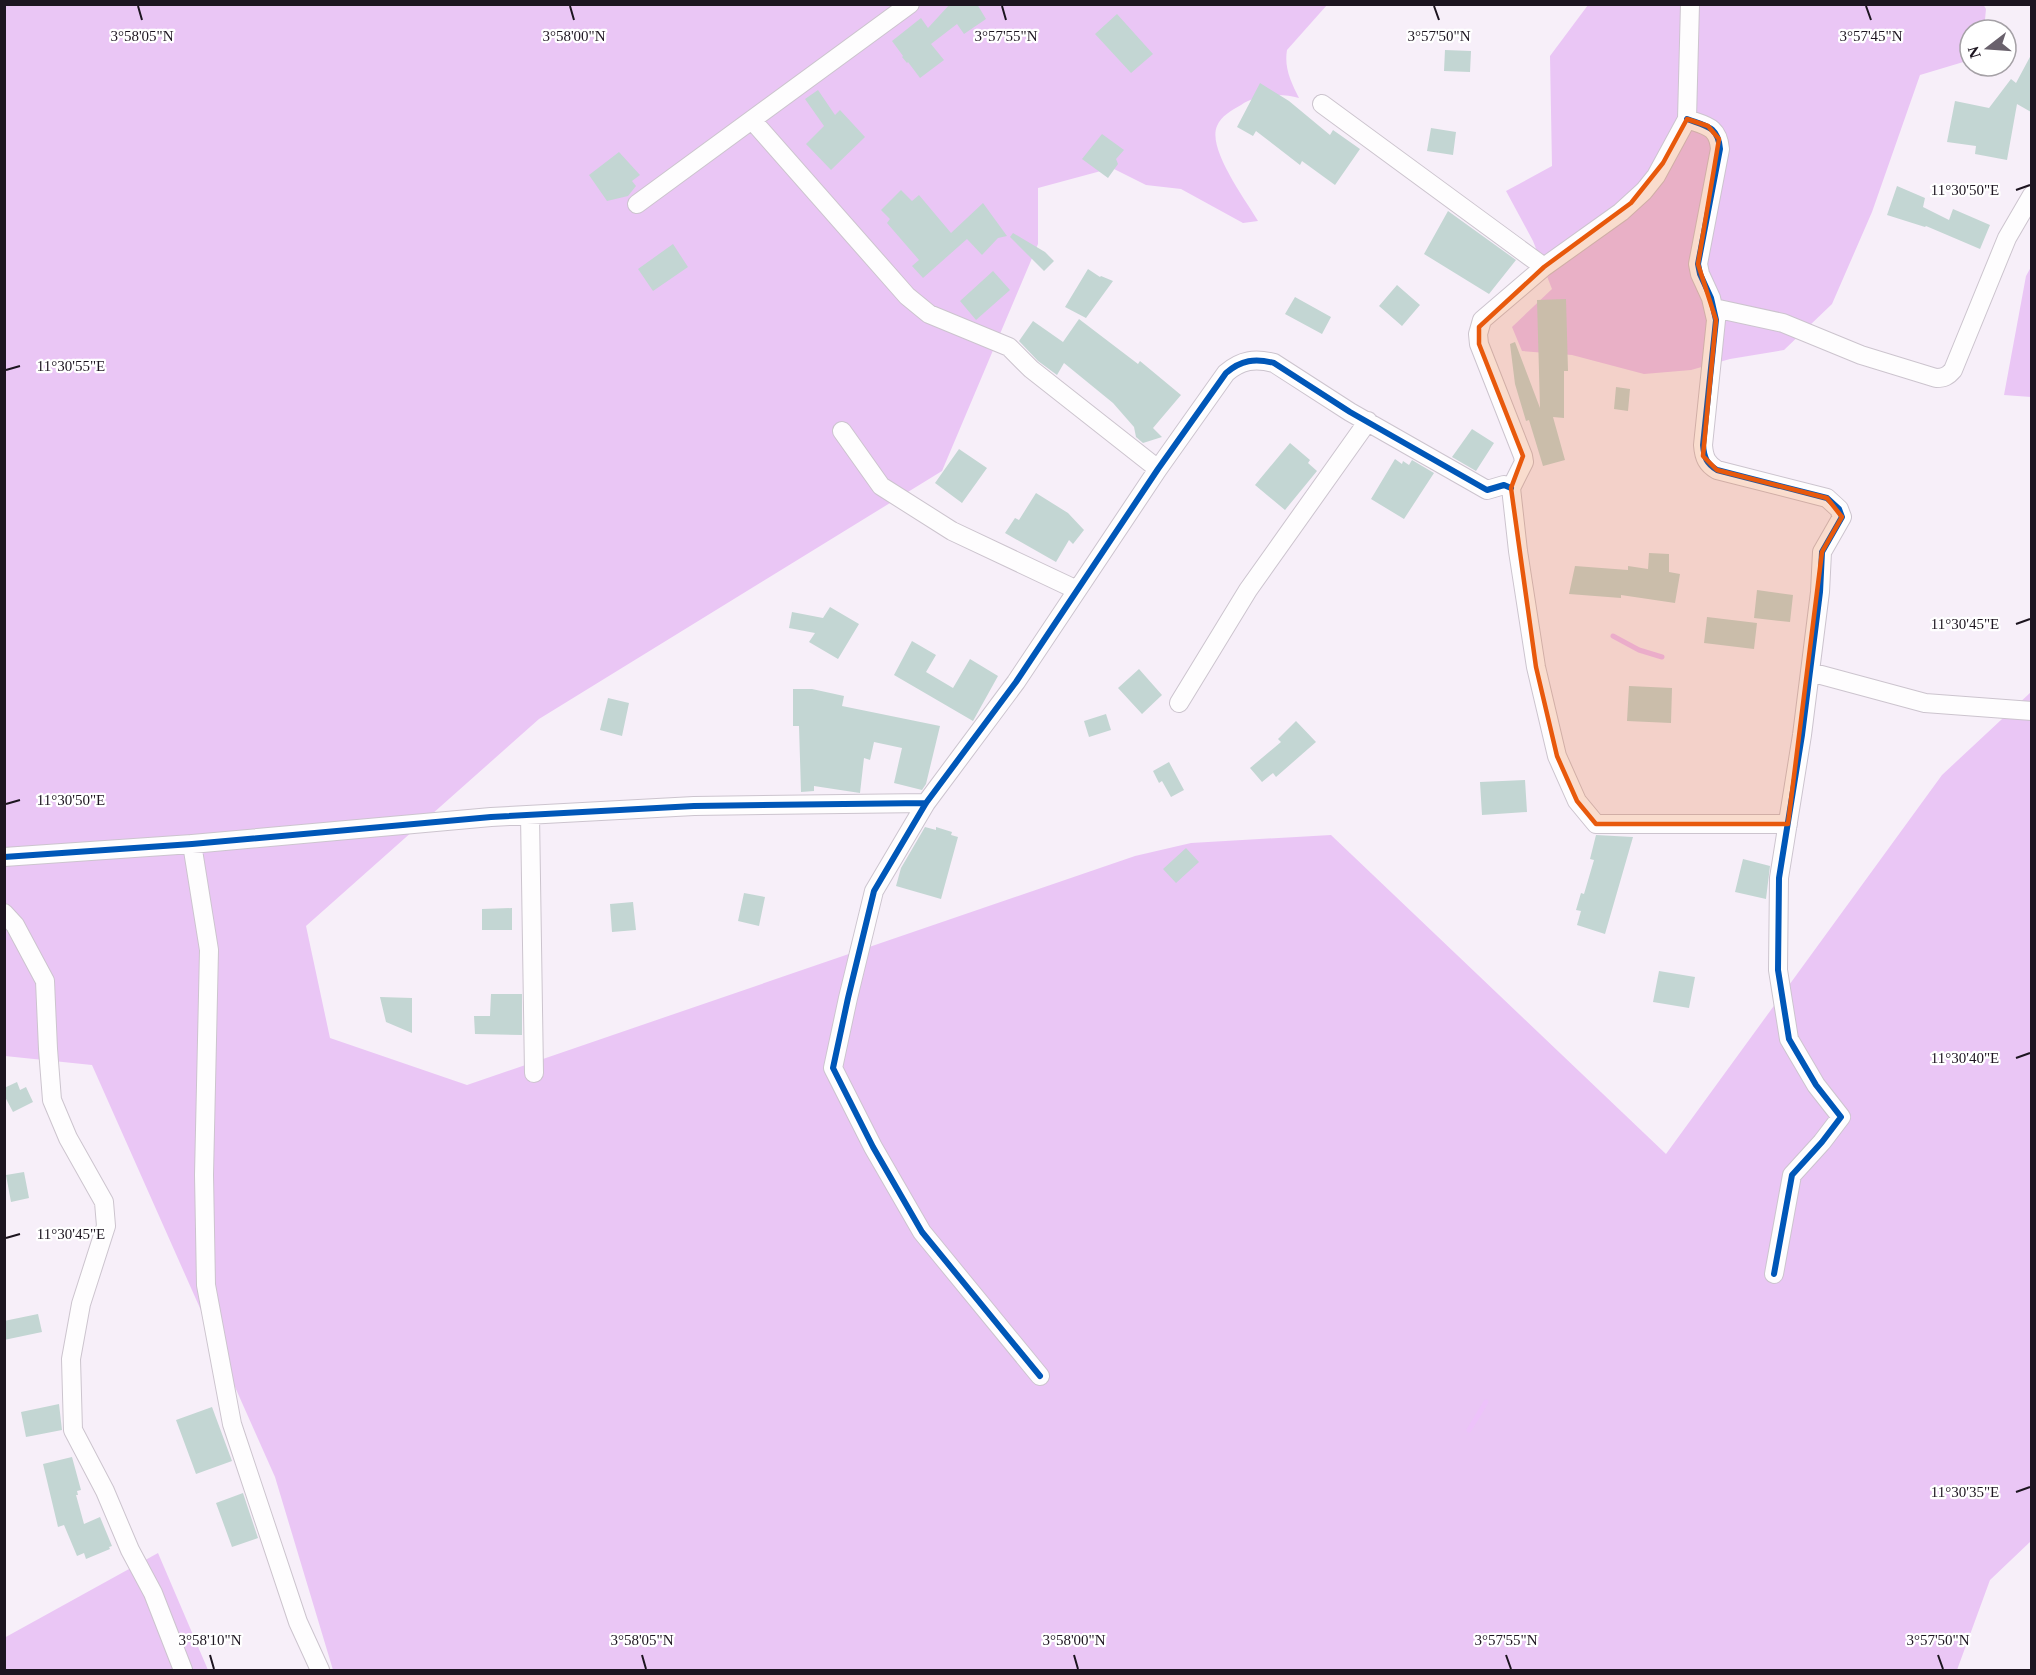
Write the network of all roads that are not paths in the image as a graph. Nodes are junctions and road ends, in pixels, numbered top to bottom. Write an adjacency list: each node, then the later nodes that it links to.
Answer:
1 (910, 4): 5 (street)
2 (1690, 4): 4 (street)
3 (1322, 104): 8 (street)
4 (1687, 119): 8 (street); 9 (street)
5 (752, 120): 7 (street); 12 (street)
6 (2031, 195): 9 (street)
7 (637, 204)
8 (1544, 267): 13 (street)
9 (1714, 308): 15 (street)
10 (1368, 421): 12 (street); 13 (street); 16 (street)
11 (842, 431): 14 (street)
12 (1158, 470): 14 (street)
13 (1511, 488): 20 (street)
14 (1077, 590): 18 (street)
15 (1810, 672): 17 (street); 20 (street)
16 (1179, 703)
17 (2031, 711)
18 (926, 803): 19 (street); 26 (street)
19 (530, 815): 21 (street); 24 (street)
20 (1788, 824): 25 (street)
21 (192, 844): 22 (street); 28 (street)
22 (4, 857)
23 (4, 913): 27 (street)
24 (534, 1073)
25 (1774, 1274)
26 (1040, 1376)
27 (183, 1671)
28 (320, 1671)

